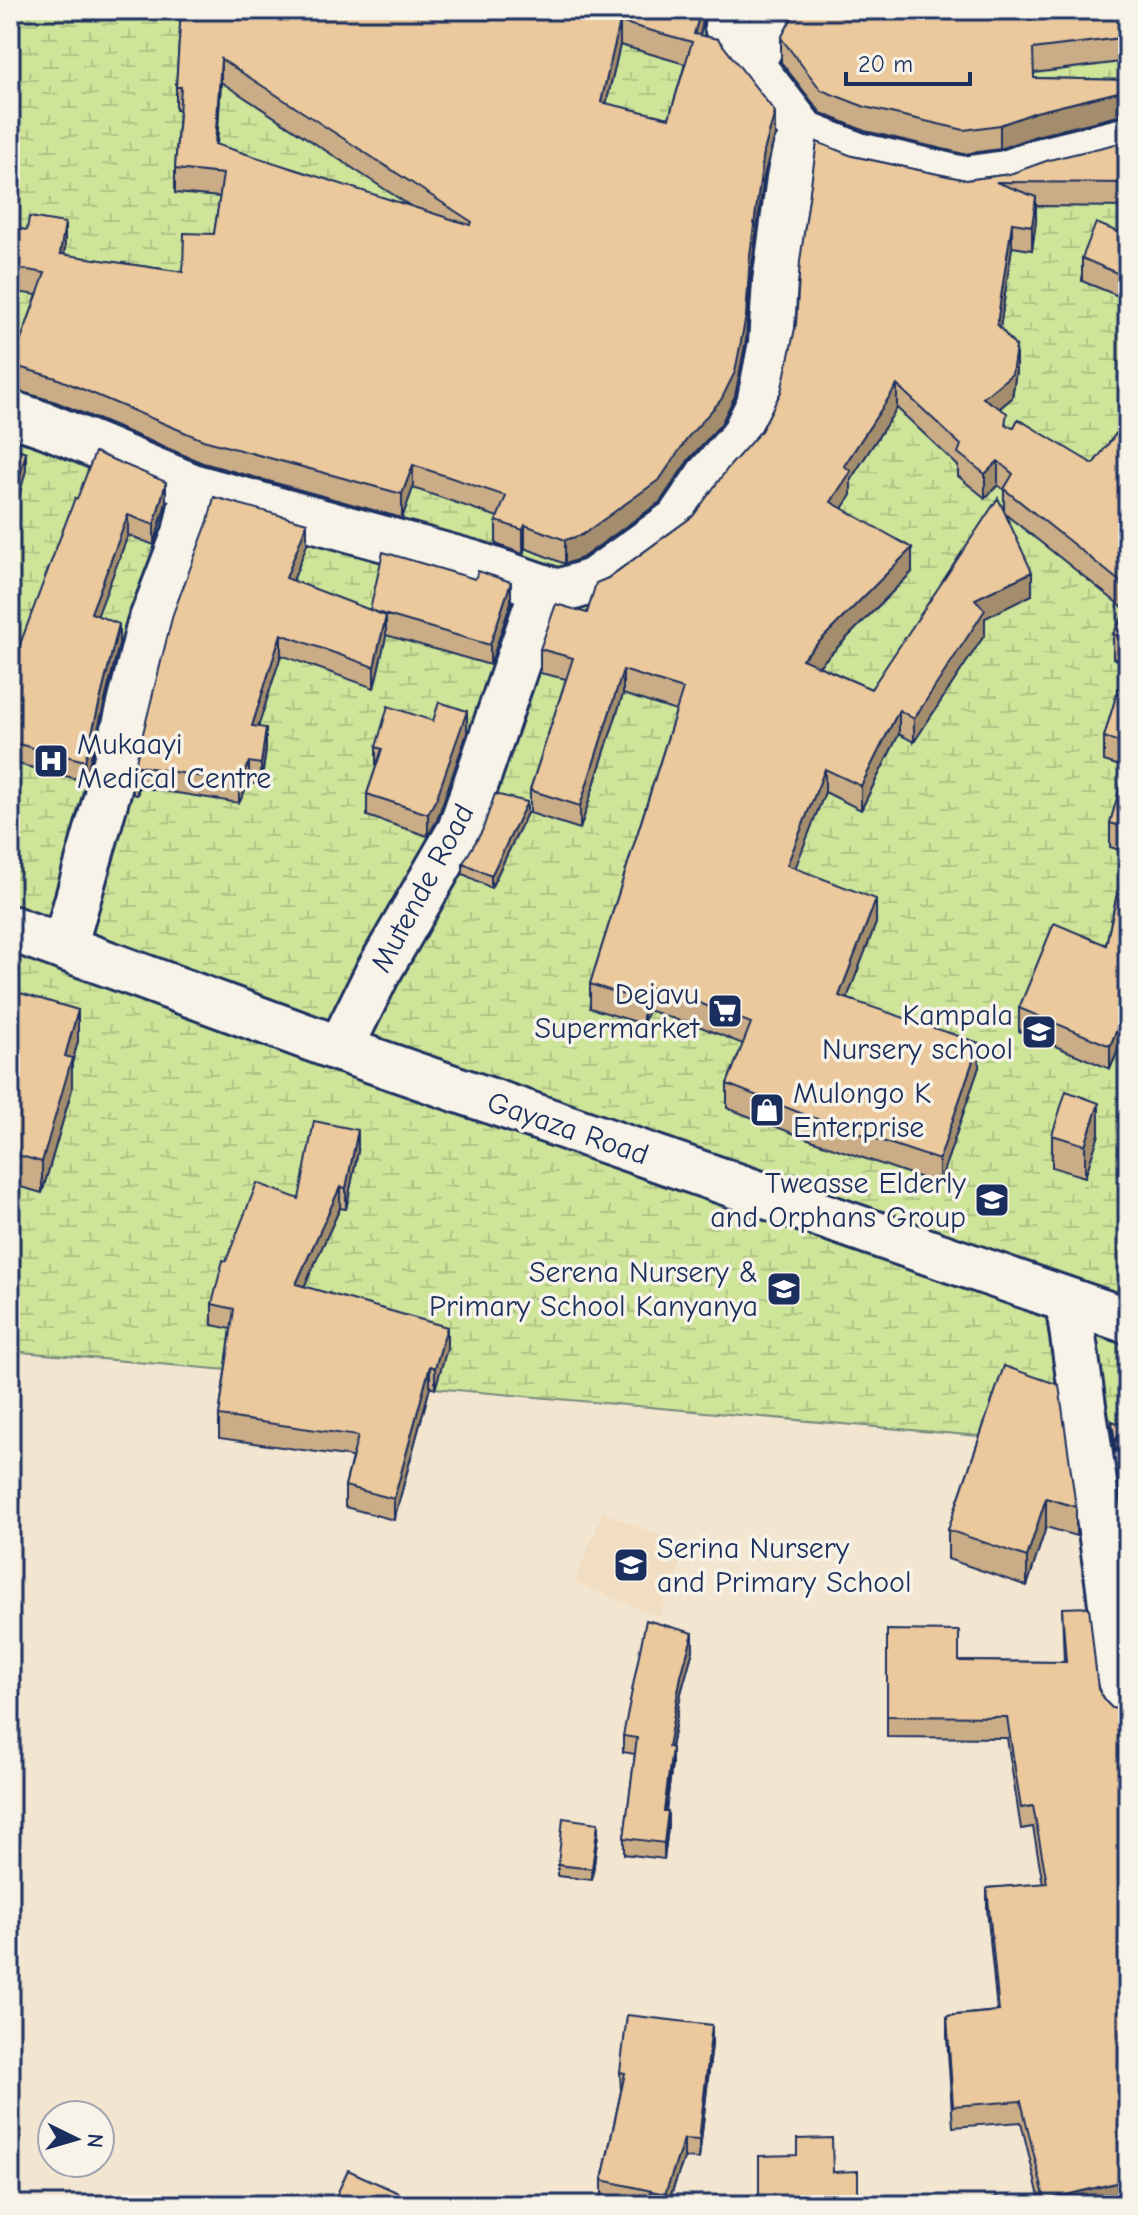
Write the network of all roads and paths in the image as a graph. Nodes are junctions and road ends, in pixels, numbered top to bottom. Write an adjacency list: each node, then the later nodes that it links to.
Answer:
1 (728, 10): 3 (street)
2 (781, 10): 3 (street)
3 (751, 64): 4 (street)
4 (805, 134): 5 (street); 8 (street)
5 (1128, 139)
6 (10, 413): 7 (street)
7 (195, 487): 8 (street); 10 (street)
8 (543, 587): 11 (street, Mutende Road)
9 (10, 928): 10 (street, Gayaza Road)
10 (64, 948): 11 (street, Gayaza Road)
11 (340, 1049): 12 (street, Gayaza Road)
12 (1068, 1301): 13 (street, Gayaza Road); 14 (street)
13 (1128, 1321)
14 (1123, 1706)

